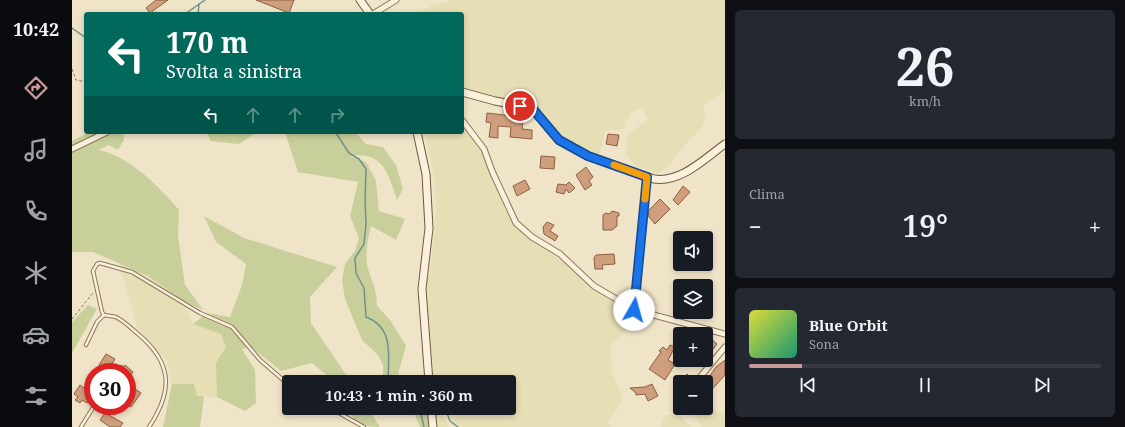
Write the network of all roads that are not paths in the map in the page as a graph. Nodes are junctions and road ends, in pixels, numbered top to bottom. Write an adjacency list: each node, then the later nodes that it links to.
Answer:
1 (360, 0): 3 (street)
2 (396, 0): 4 (street)
3 (369, 12)
4 (375, 12)
5 (464, 93): 11 (street)
6 (464, 123): 12 (street)
7 (103, 134): 10 (street)
8 (417, 134): 17 (street)
9 (725, 144): 11 (street)
10 (72, 149)
11 (647, 177): 12 (street)
12 (634, 310): 14 (street)
13 (104, 315): 15 (lane); 19 (lane); 24 (lane)
14 (725, 334)
15 (86, 345)
16 (725, 347): 18 (street)
17 (428, 375)
18 (702, 375)
19 (282, 379)
20 (88, 415): 23 (lane)
21 (343, 415): 25 (lane)
22 (432, 415): 26 (street)
23 (81, 427)
24 (149, 427)
25 (364, 427)
26 (433, 427)

